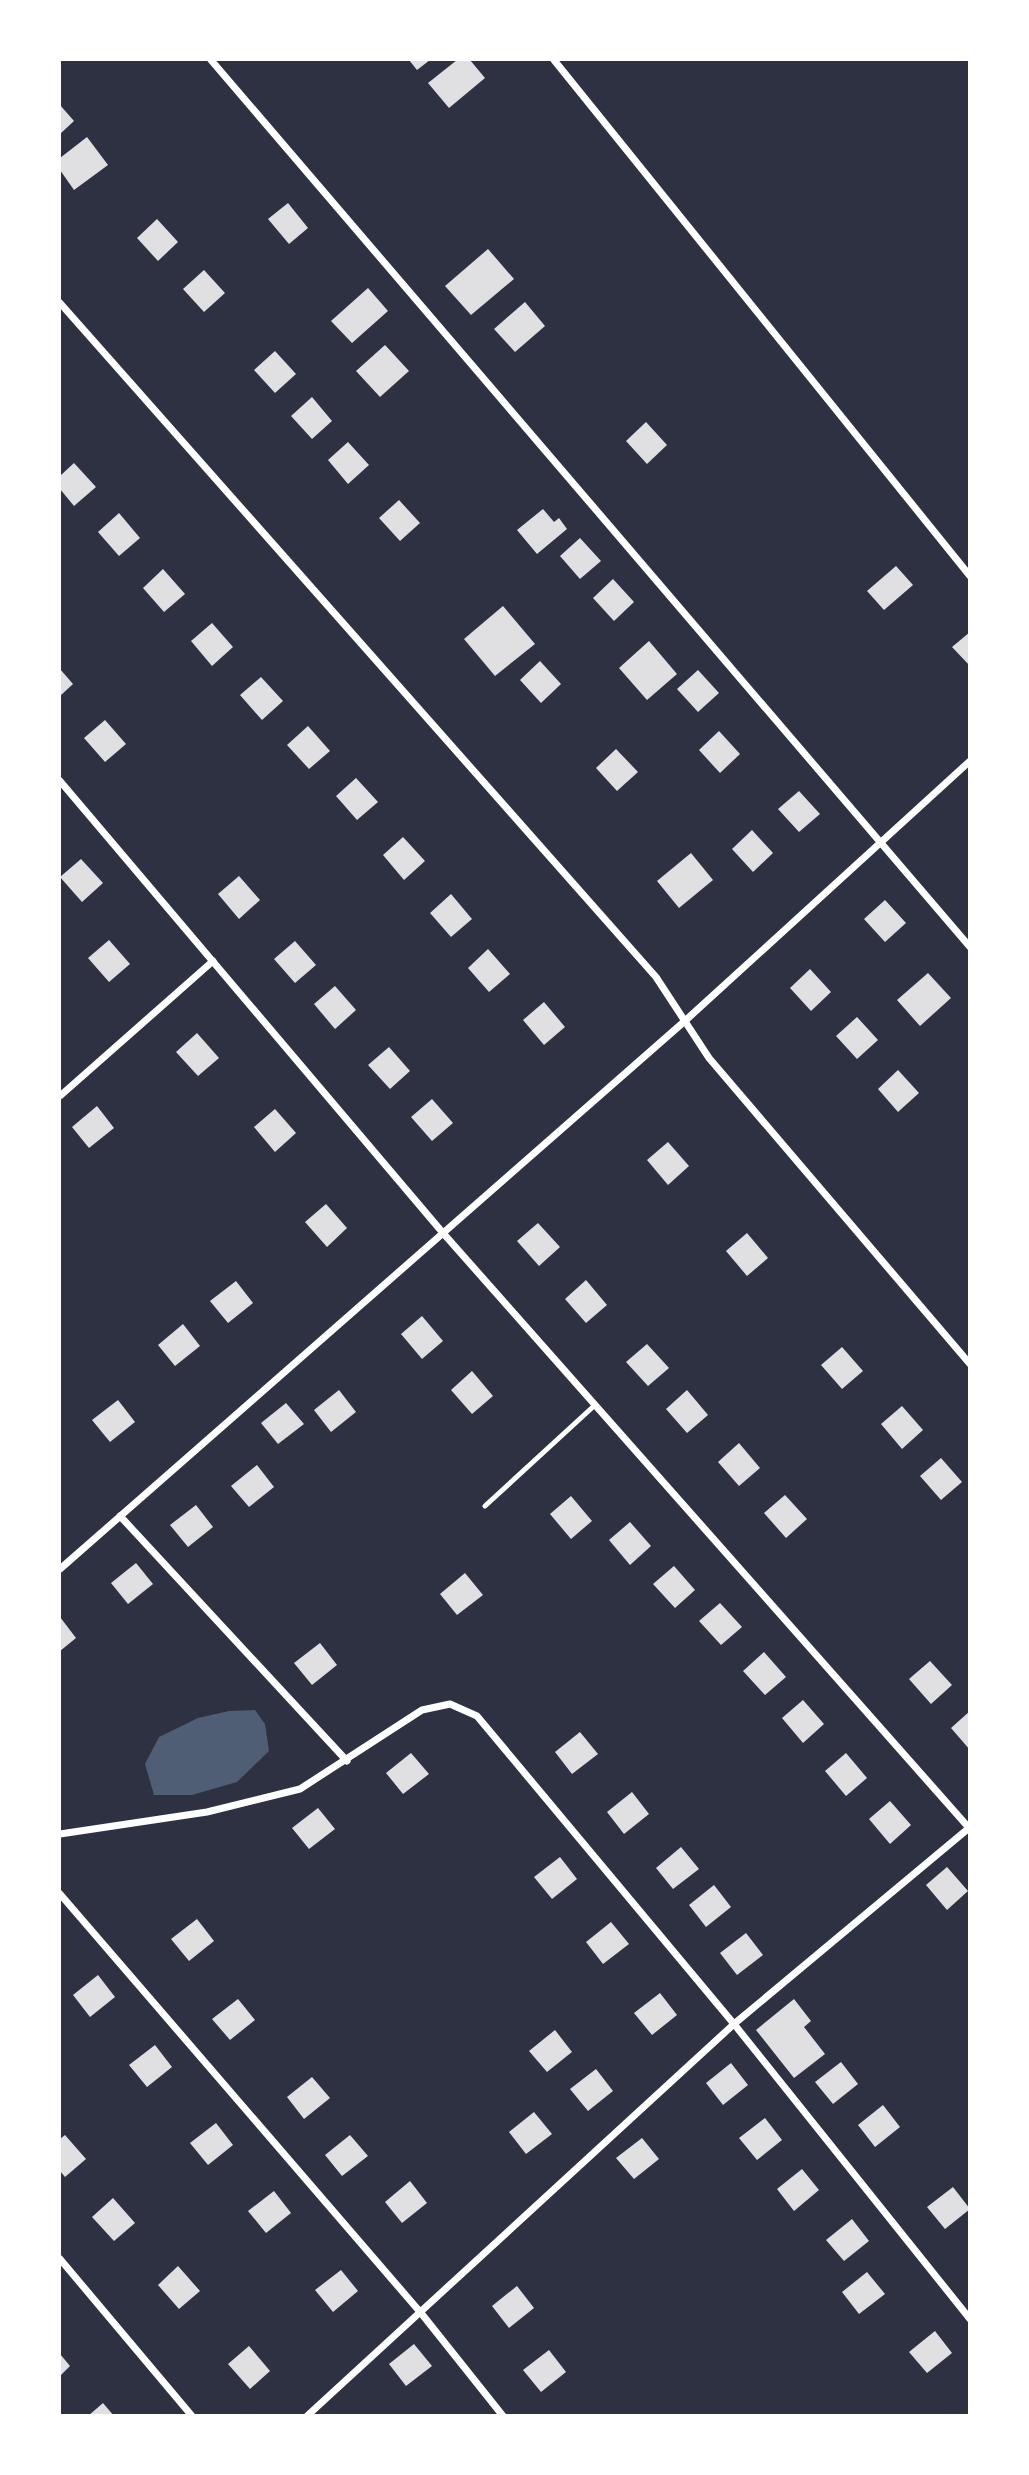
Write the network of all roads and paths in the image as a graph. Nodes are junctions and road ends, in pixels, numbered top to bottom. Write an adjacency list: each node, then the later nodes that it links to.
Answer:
1 (211, 60): 7 (street)
2 (554, 60): 4 (street)
3 (60, 303): 10 (street)
4 (970, 576)
5 (970, 761): 7 (street)
6 (60, 781): 9 (street)
7 (881, 842): 8 (street); 10 (street)
8 (970, 947)
9 (213, 961): 11 (street); 12 (street)
10 (686, 1020): 12 (street); 13 (street)
11 (60, 1096)
12 (443, 1233): 14 (street); 16 (street)
13 (970, 1364)
14 (596, 1405): 15 (lane); 19 (street)
15 (485, 1506)
16 (120, 1516): 17 (street); 18 (street)
17 (60, 1569)
18 (347, 1761): 20 (street); 22 (street)
19 (969, 1829): 22 (street)
20 (60, 1833)
21 (60, 1894): 24 (street)
22 (734, 2024): 24 (street); 25 (street)
23 (60, 2259): 26 (street)
24 (421, 2313): 27 (street); 28 (street)
25 (970, 2319)
26 (192, 2416)
27 (307, 2416)
28 (503, 2416)

